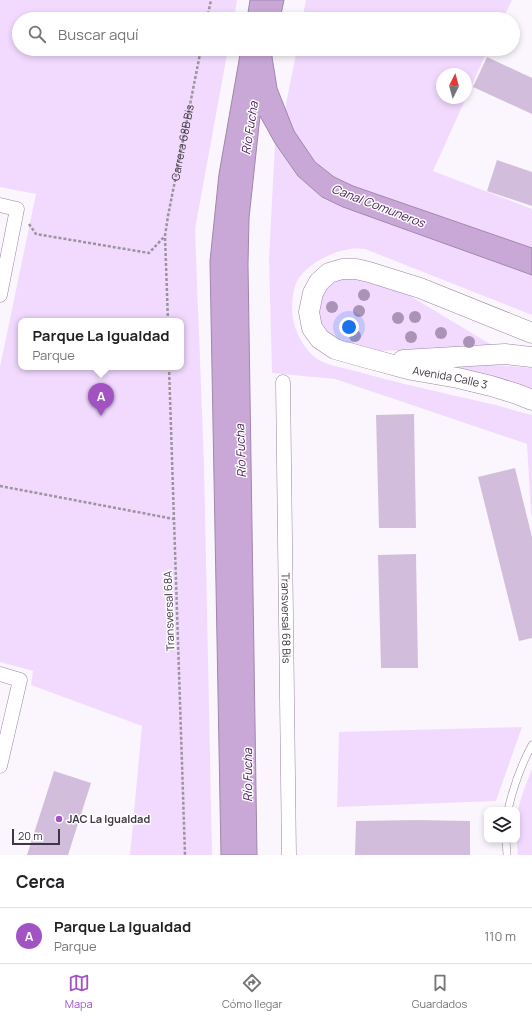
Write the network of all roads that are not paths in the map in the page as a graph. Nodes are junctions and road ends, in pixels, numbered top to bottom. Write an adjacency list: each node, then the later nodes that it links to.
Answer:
1 (0, 205): 3 (street)
2 (394, 279): 4 (main road, Avenida Calle 3); 5 (main road, Avenida Calle 3); 7 (main road, Avenida Calle 3)
3 (0, 296)
4 (532, 333)
5 (532, 347)
6 (532, 357): 7 (main road, Avenida Calle 3)
7 (367, 358): 9 (main road, Avenida Calle 3)
8 (283, 382): 15 (street, Transversal 68 Bis)
9 (532, 400)
10 (0, 674): 12 (street)
11 (532, 745): 13 (lane)
12 (0, 766)
13 (509, 807)
14 (506, 843): 16 (lane)
15 (289, 855)
16 (508, 855)

